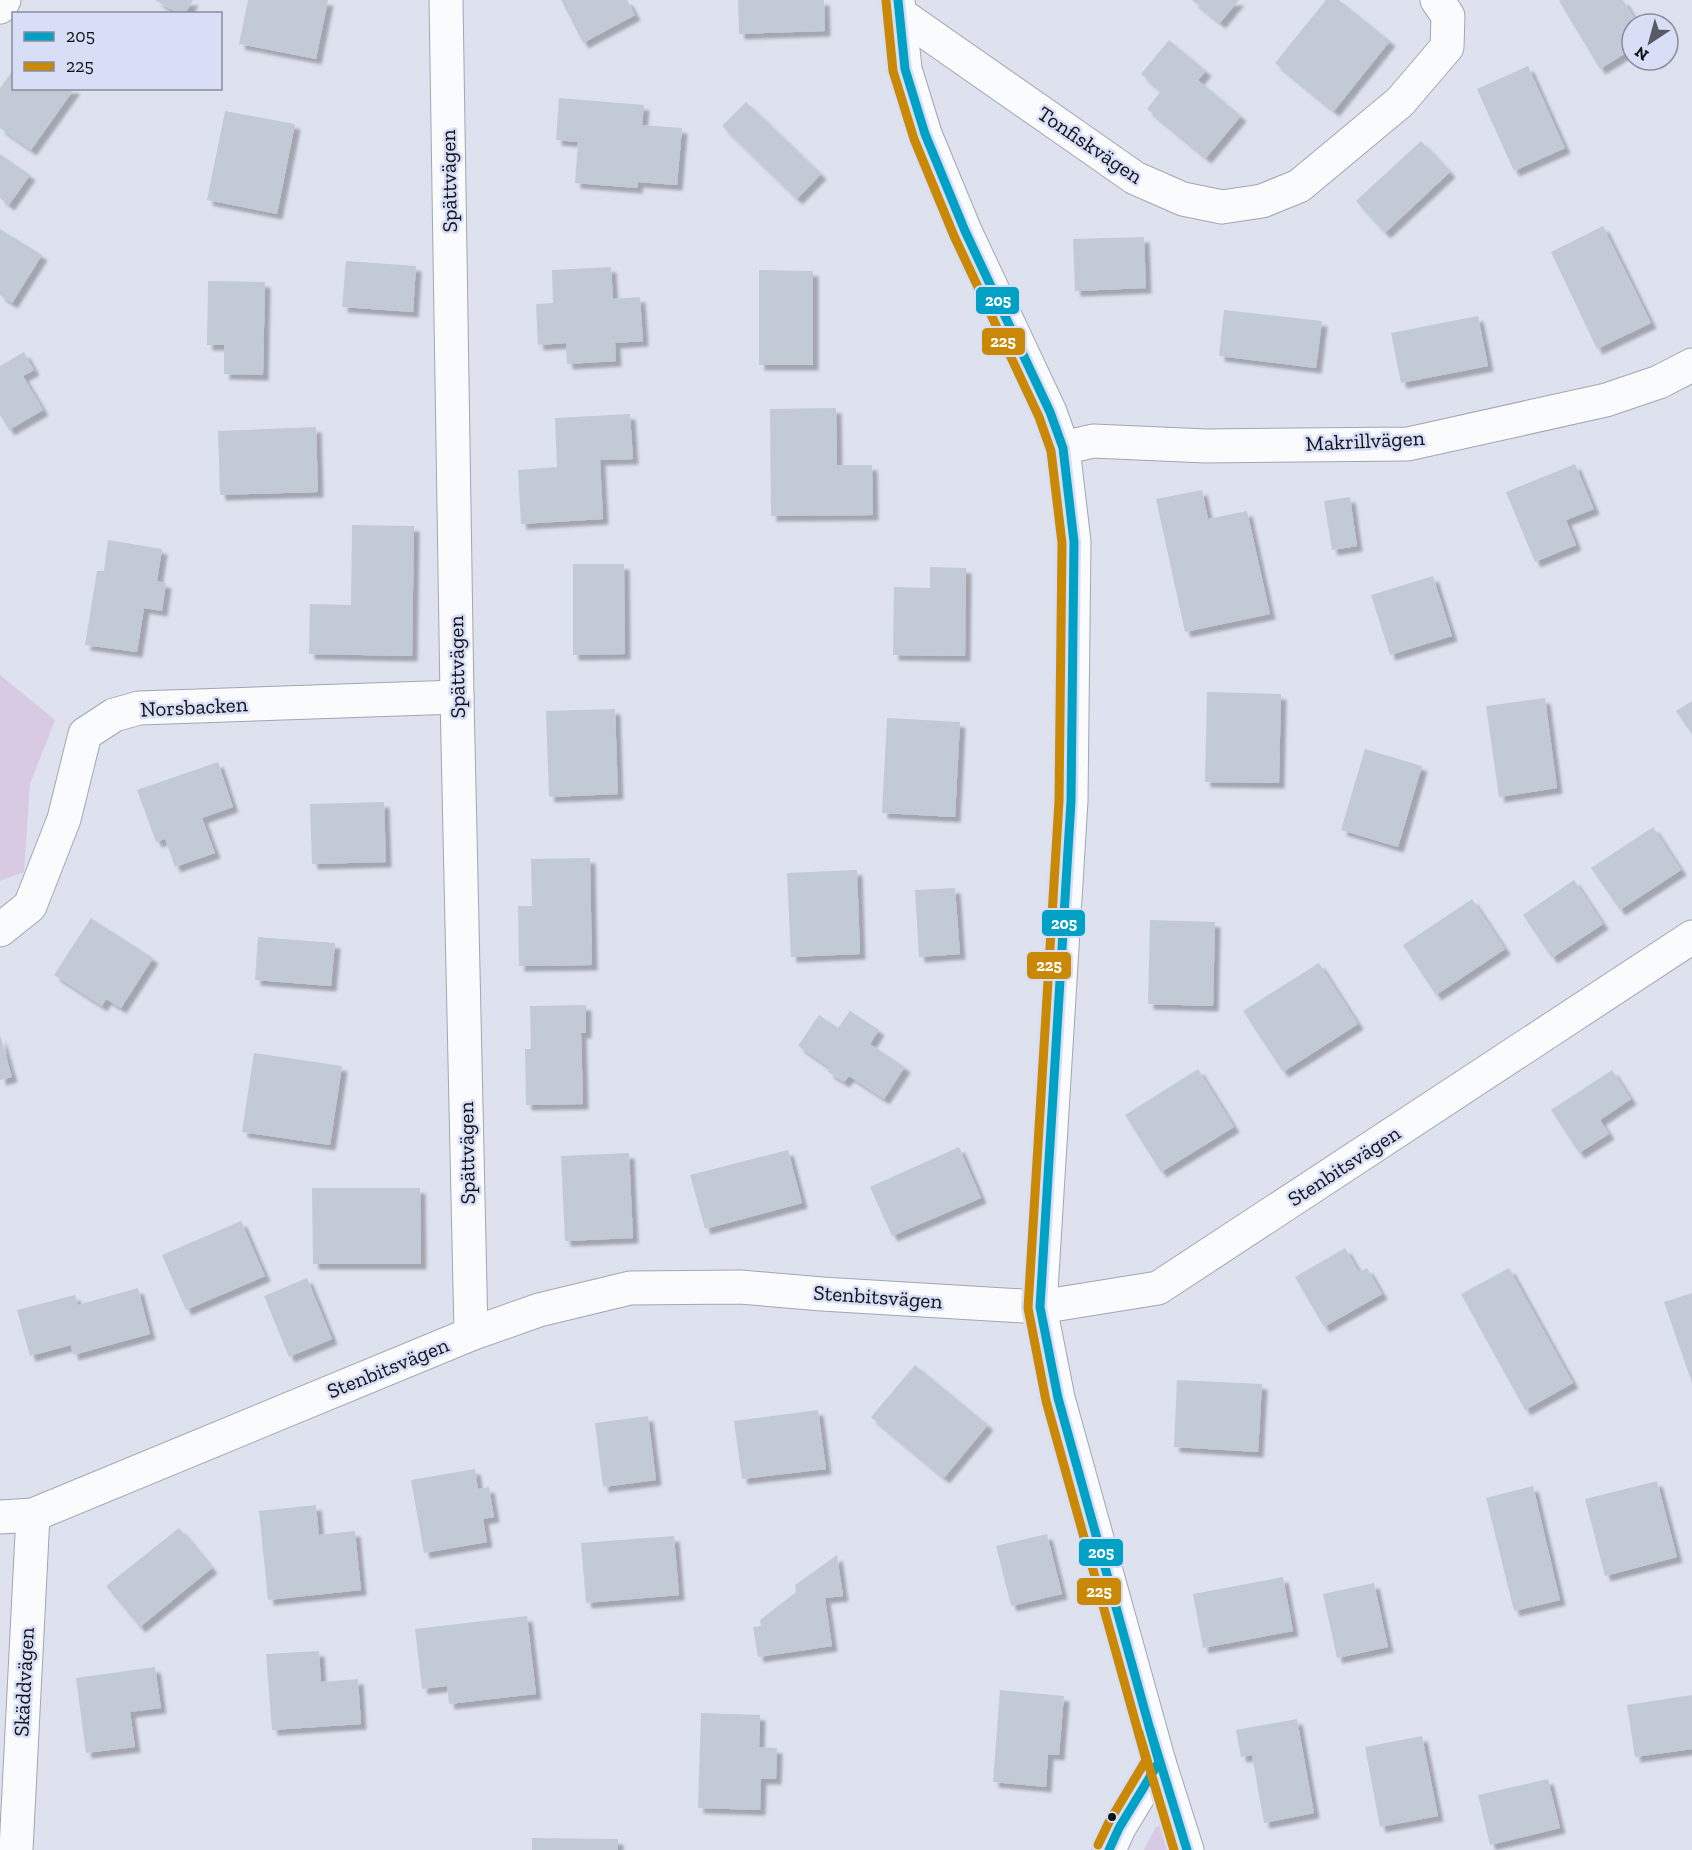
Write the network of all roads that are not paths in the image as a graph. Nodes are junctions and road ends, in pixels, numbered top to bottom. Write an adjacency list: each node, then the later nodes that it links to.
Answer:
1 (4, 0): 4 (street)
2 (446, 0): 8 (street, Spättvägen)
3 (1437, 0): 5 (street, Tonfiskvägen)
4 (0, 7)
5 (899, 7): 7 (street)
6 (1692, 365): 7 (street, Makrillvägen)
7 (1063, 448): 11 (street)
8 (457, 696): 9 (street, Norsbacken); 12 (street, Spättvägen)
9 (0, 930)
10 (1692, 937): 11 (street, Stenbitsvägen)
11 (1040, 1307): 12 (street, Stenbitsvägen); 15 (street)
12 (471, 1334): 13 (street, Stenbitsvägen)
13 (33, 1515): 14 (street, Stenbitsvägen); 16 (street, Skäddvägen)
14 (0, 1517)
15 (1159, 1762): 17 (street); 18 (street)
16 (16, 1850)
17 (1110, 1850)
18 (1187, 1850)

